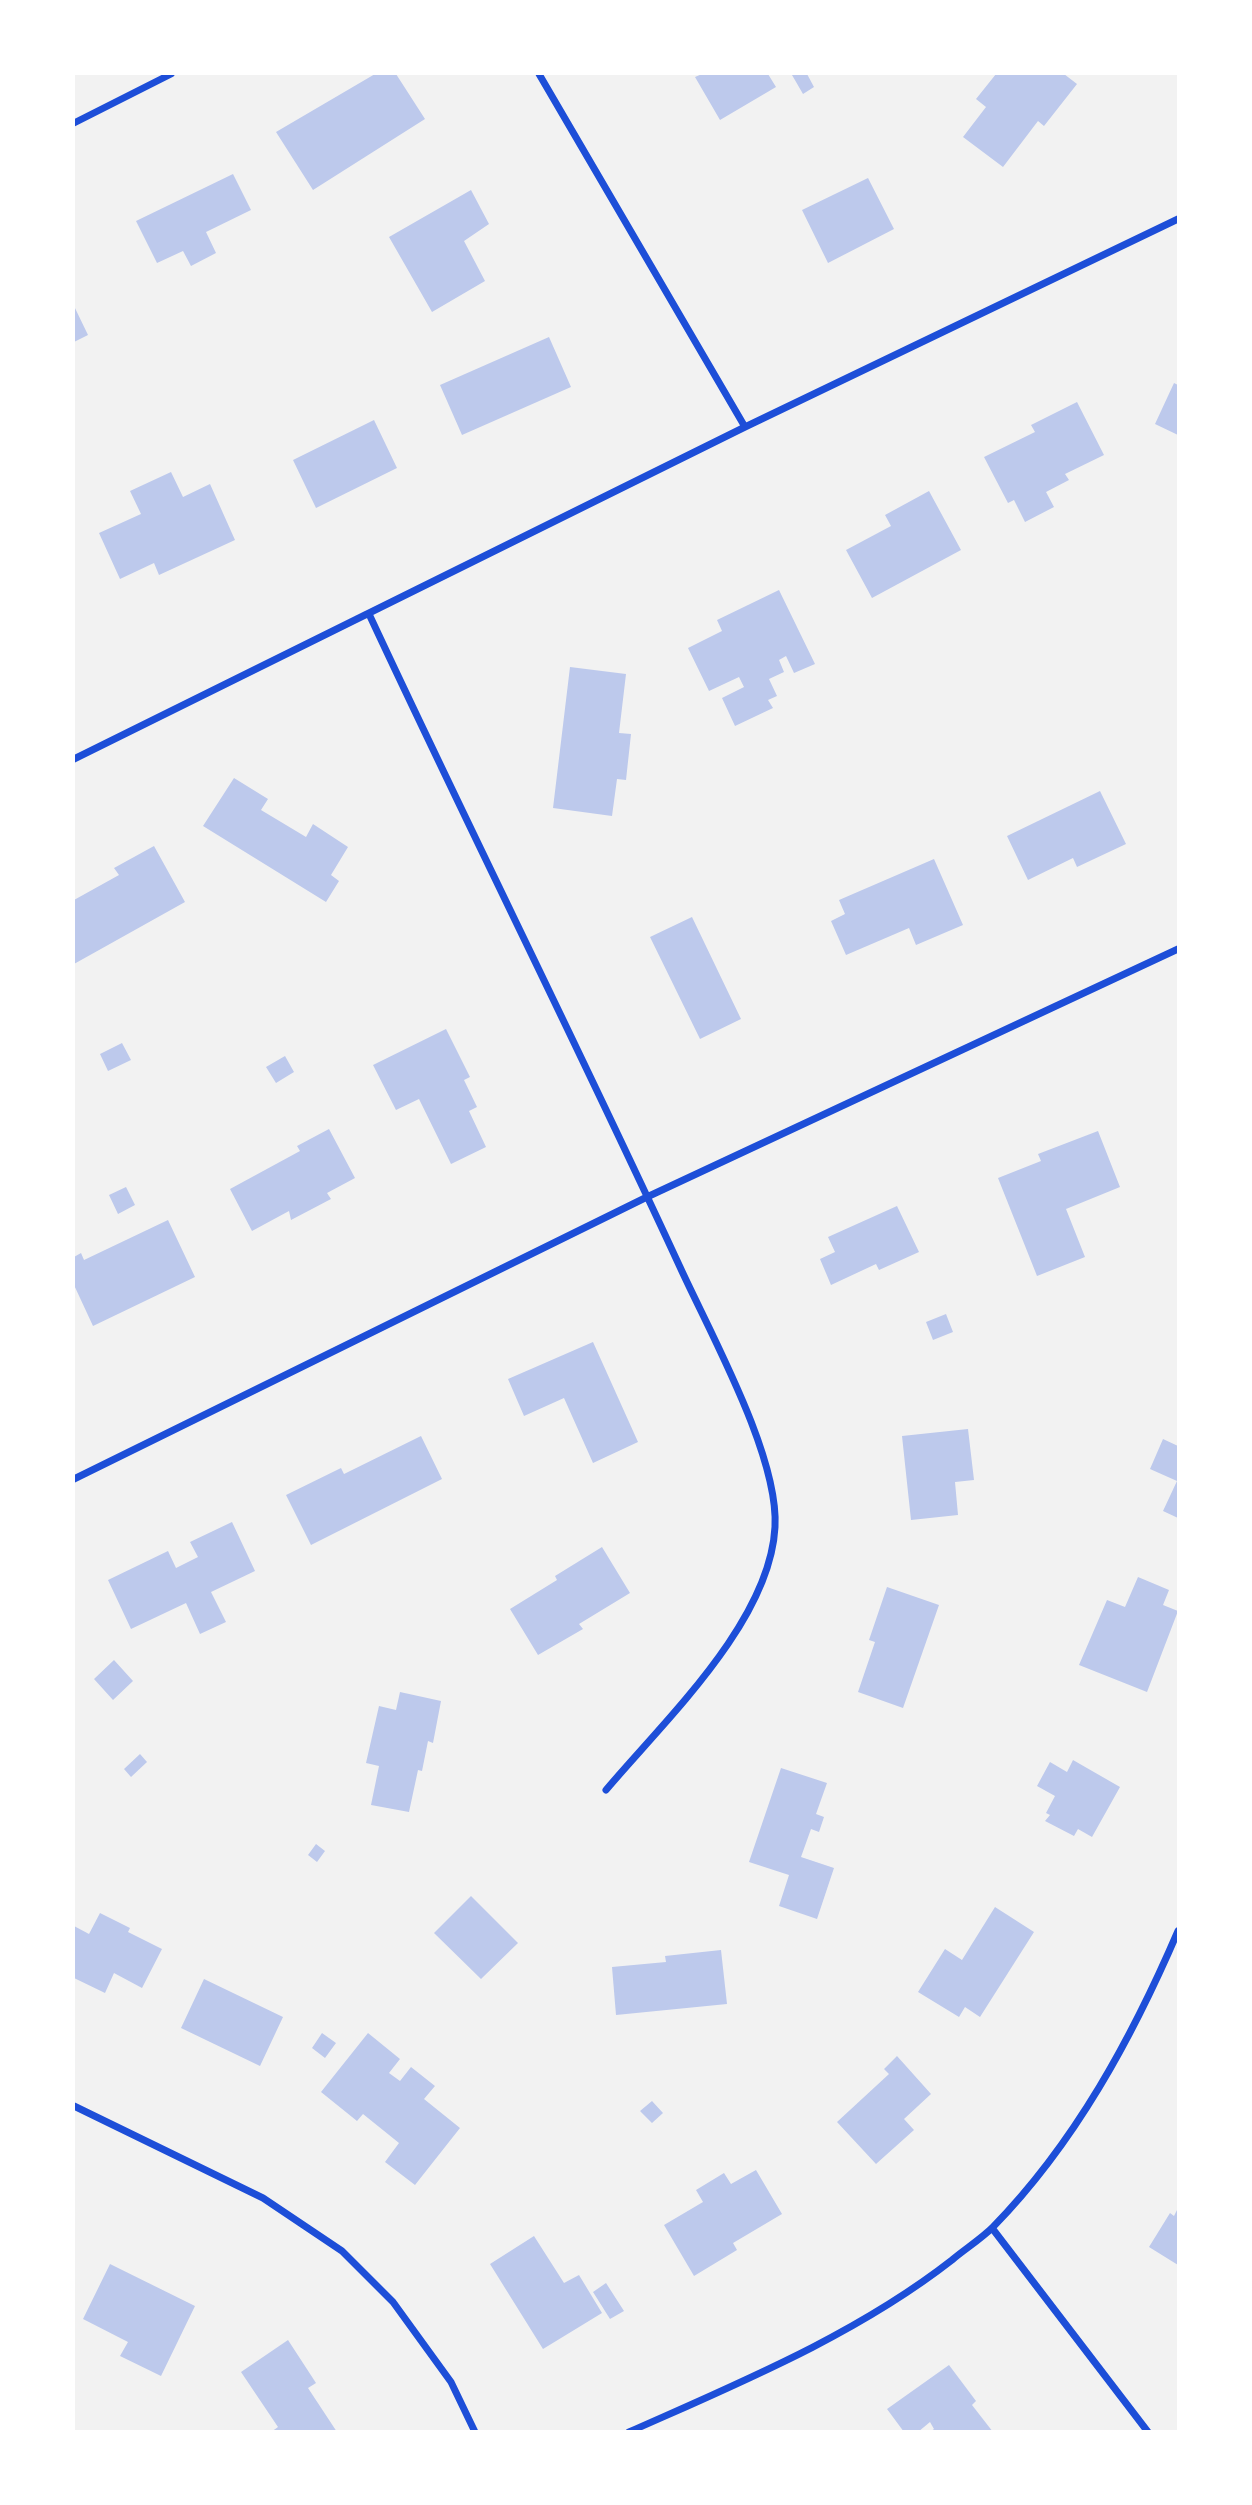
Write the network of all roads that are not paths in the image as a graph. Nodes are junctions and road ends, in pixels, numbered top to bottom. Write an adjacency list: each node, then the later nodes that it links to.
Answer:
1 (171, 74): 3 (street)
2 (539, 74): 5 (street)
3 (74, 123)
4 (1178, 219): 5 (street)
5 (745, 427): 6 (street)
6 (369, 614): 7 (street); 9 (street)
7 (74, 759)
8 (1178, 949): 9 (street)
9 (647, 1197): 10 (street); 11 (street)
10 (74, 1479)
11 (606, 1790)
12 (1178, 1931): 14 (street)
13 (74, 2106): 15 (street)
14 (992, 2228): 16 (street); 17 (street)
15 (475, 2431)
16 (629, 2431)
17 (1147, 2431)

